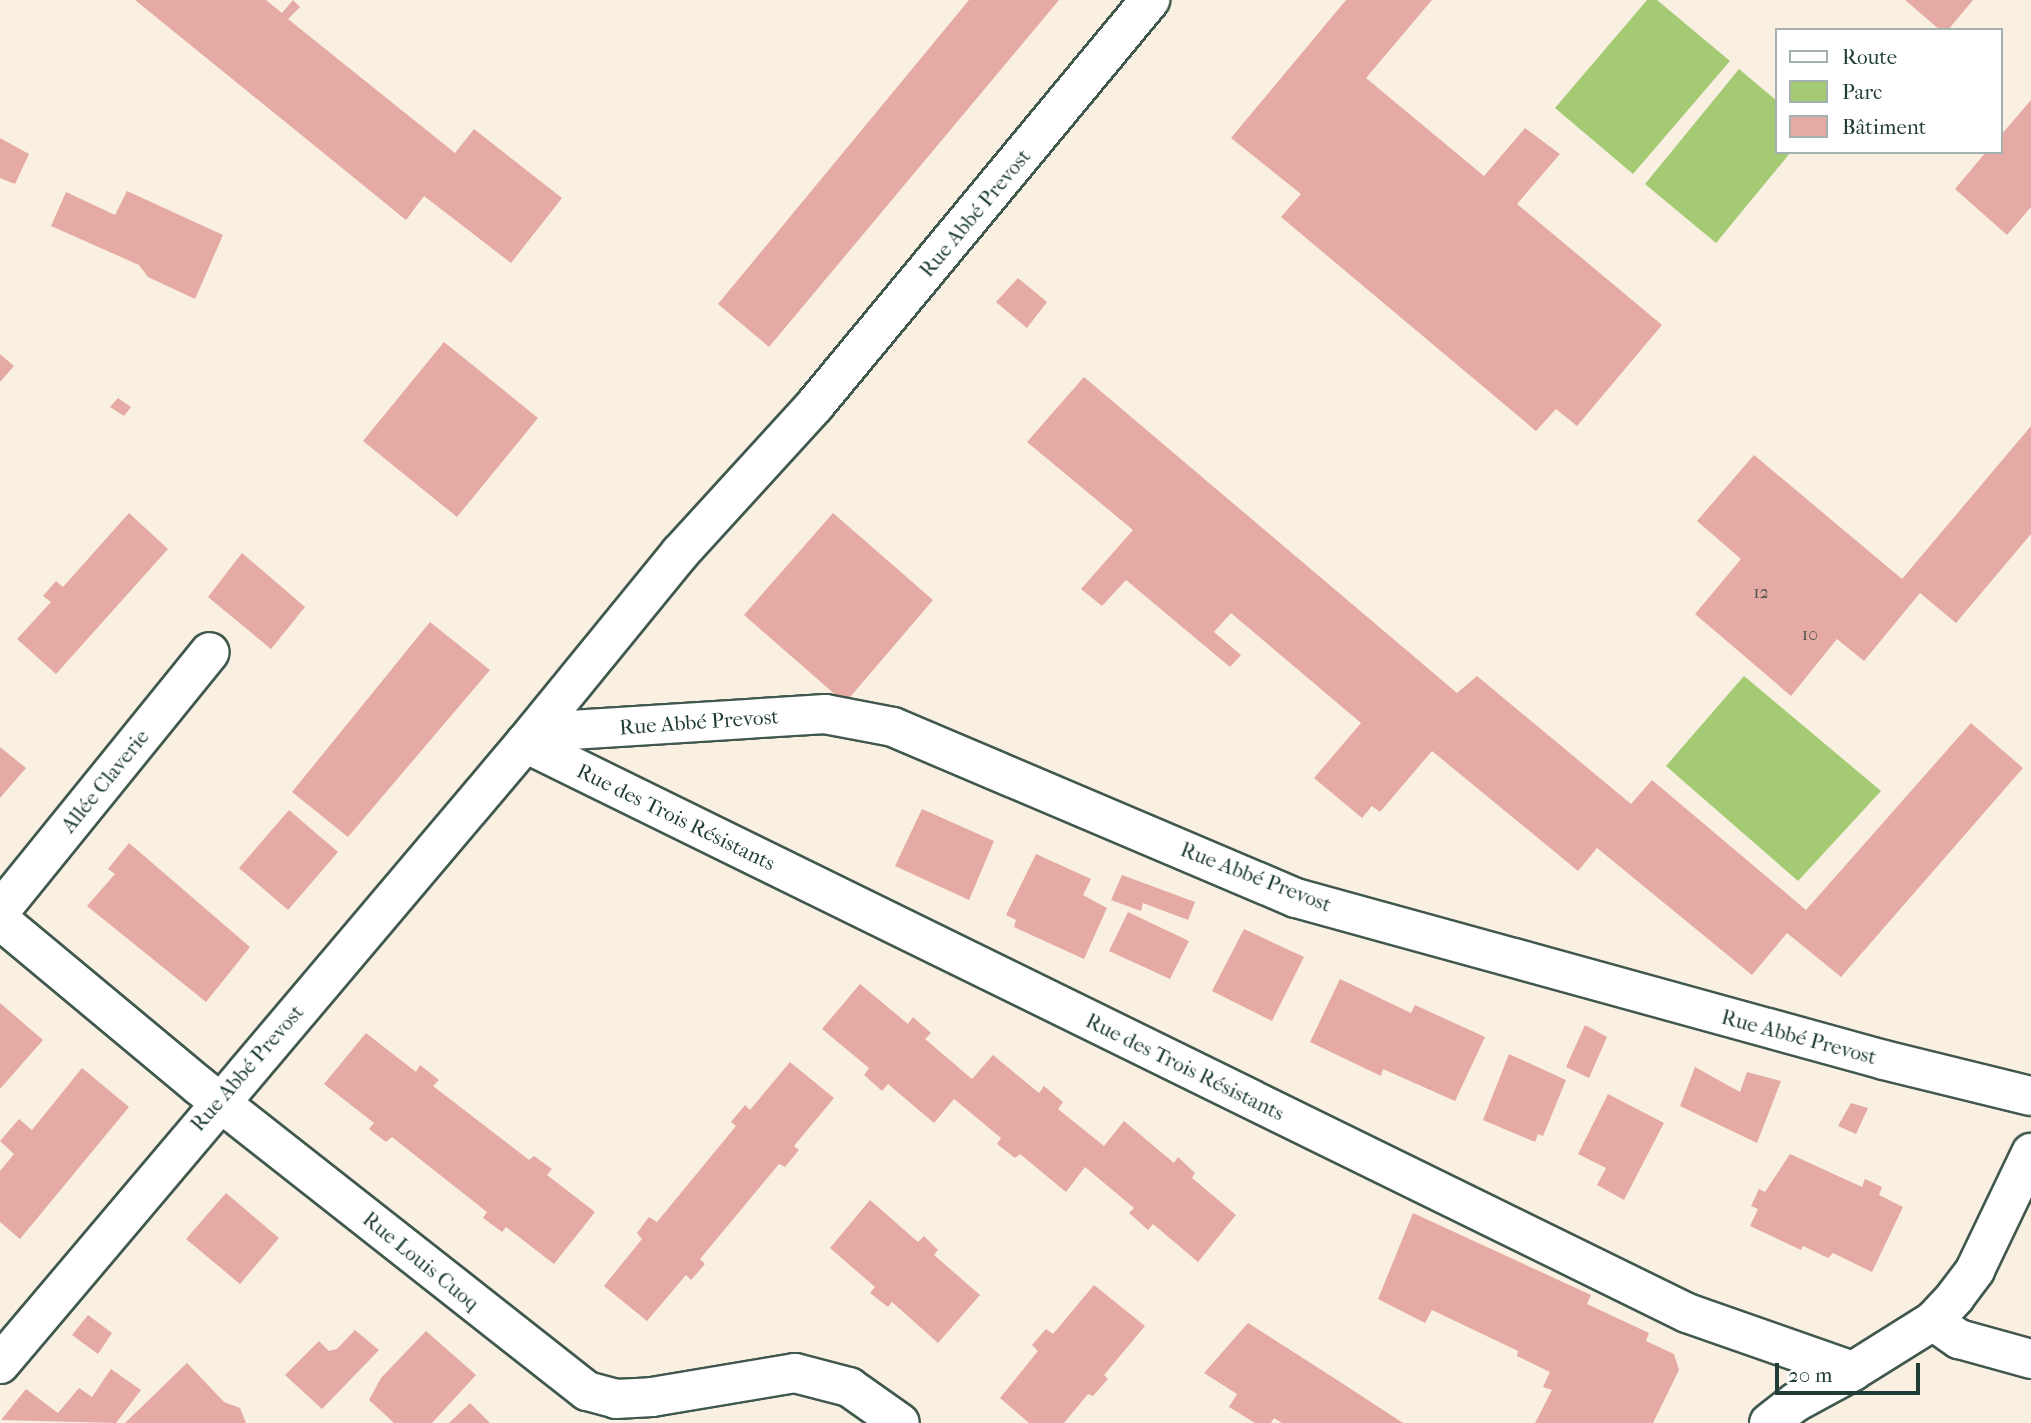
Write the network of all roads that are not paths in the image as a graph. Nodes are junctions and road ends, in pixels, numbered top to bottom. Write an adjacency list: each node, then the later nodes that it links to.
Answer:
1 (1150, 0): 3 (street, Rue Abbé Prevost)
2 (210, 652): 4 (street, Allée Claverie)
3 (525, 743): 6 (street, Rue Abbé Prevost); 7 (street, Rue Abbé Prevost); 12 (street, Rue des Trois Résistants)
4 (0, 911)
5 (0, 920): 7 (street, Rue Louis Cuoq)
6 (2031, 1096)
7 (220, 1101): 11 (street, Rue Abbé Prevost); 13 (street, Rue Louis Cuoq)
8 (2031, 1153): 9 (street)
9 (1933, 1321): 10 (street); 12 (street)
10 (2031, 1359)
11 (0, 1364)
12 (1853, 1371): 14 (street)
13 (900, 1423)
14 (1769, 1423)

